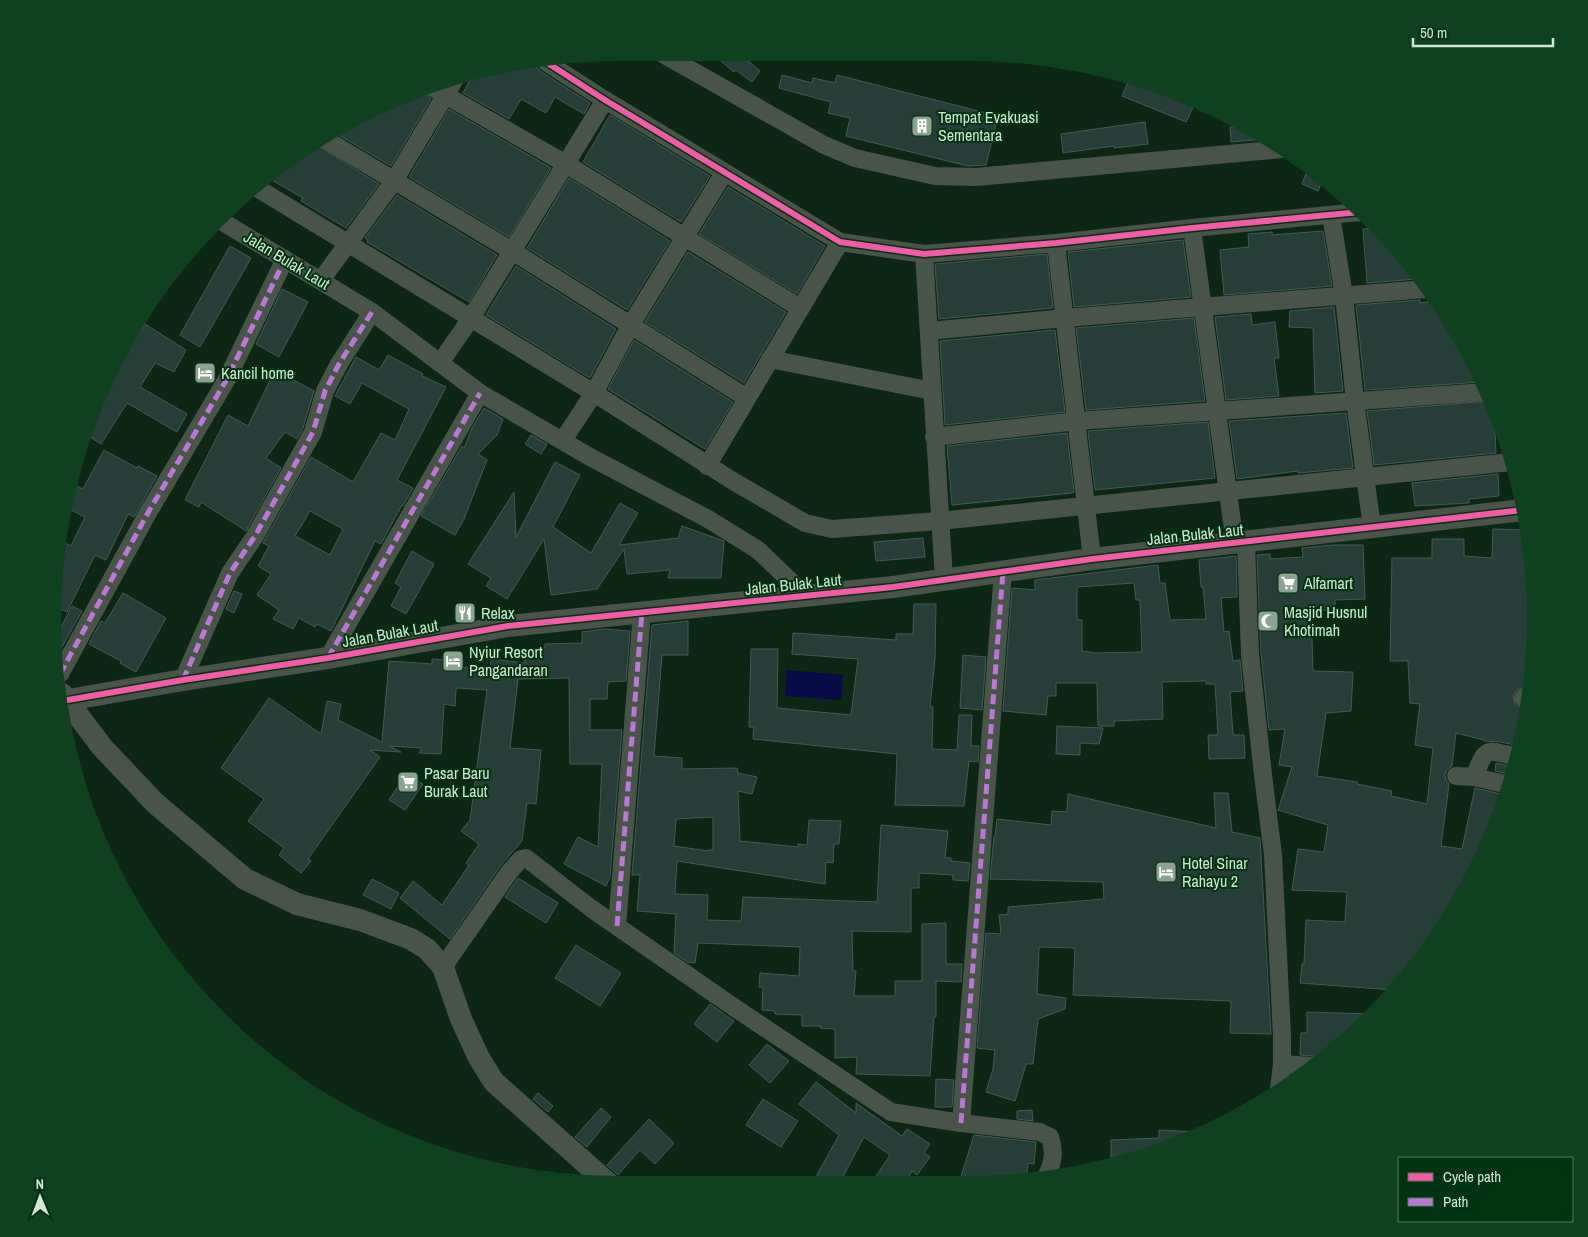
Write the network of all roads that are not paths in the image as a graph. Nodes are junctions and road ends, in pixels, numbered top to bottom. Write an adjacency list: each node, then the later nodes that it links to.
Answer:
1 (675, 61): 6 (street)
2 (551, 65): 4 (street)
3 (439, 92): 7 (street); 9 (street)
4 (605, 100): 7 (street); 8 (street)
5 (330, 142): 9 (street)
6 (1272, 151)
7 (566, 164): 15 (street); 19 (street)
8 (724, 173): 15 (street); 16 (street)
9 (394, 181): 18 (street); 19 (street)
10 (262, 191): 18 (street)
11 (1351, 213): 12 (street)
12 (1331, 215): 14 (street); 24 (street)
13 (225, 223): 21 (street, Jalan Bulak Laut)
14 (1192, 228): 17 (street); 25 (street)
15 (685, 238): 26 (street); 30 (street)
16 (840, 242): 20 (street); 26 (street)
17 (1056, 243): 20 (street); 29 (street)
18 (350, 244): 22 (street); 28 (street)
19 (512, 252): 28 (street); 30 (street)
20 (924, 254): 31 (street)
21 (285, 260): 22 (street, Jalan Bulak Laut); 59 (street)
22 (321, 280): 27 (street, Jalan Bulak Laut)
23 (1419, 290): 24 (street)
24 (1344, 296): 25 (street); 39 (street)
25 (1203, 306): 29 (street); 40 (street)
26 (800, 308): 32 (street)
27 (372, 312): 33 (street, Jalan Bulak Laut); 60 (street)
28 (471, 318): 33 (street); 37 (street)
29 (1066, 318): 31 (street); 41 (street)
30 (630, 326): 37 (street); 38 (street)
31 (929, 331): 34 (street)
32 (770, 359): 34 (street); 38 (street)
33 (440, 363): 36 (street, Jalan Bulak Laut)
34 (932, 391): 42 (street)
35 (1478, 392): 39 (street)
36 (480, 393): 43 (street, Jalan Bulak Laut); 58 (street)
37 (594, 393): 43 (street); 45 (street)
38 (747, 398): 45 (street)
39 (1355, 401): 40 (street); 46 (street)
40 (1218, 411): 41 (street); 47 (street)
41 (1077, 421): 42 (street); 48 (street)
42 (934, 437): 50 (street)
43 (563, 440): 56 (street, Jalan Bulak Laut)
44 (1504, 463): 46 (street)
45 (707, 466): 50 (street)
46 (1366, 476): 47 (street); 51 (street)
47 (1228, 492): 48 (street); 52 (street)
48 (1086, 506): 50 (street); 53 (street)
49 (1516, 511): 51 (street, Jalan Bulak Laut)
50 (939, 521): 55 (street)
51 (1372, 527): 52 (street, Jalan Bulak Laut)
52 (1240, 543): 53 (street, Jalan Bulak Laut); 69 (street)
53 (1092, 559): 54 (street, Jalan Bulak Laut)
54 (1003, 571): 55 (street, Jalan Bulak Laut); 72 (street)
55 (944, 580): 56 (street, Jalan Bulak Laut)
56 (806, 596): 57 (street, Jalan Bulak Laut)
57 (642, 612): 58 (street, Jalan Bulak Laut); 67 (street)
58 (328, 658): 60 (street, Jalan Bulak Laut)
59 (63, 668)
60 (183, 680): 61 (street, Jalan Bulak Laut)
61 (67, 697)
62 (68, 700): 68 (street)
63 (1510, 755): 65 (street)
64 (1456, 776): 65 (street)
65 (1474, 777): 66 (street)
66 (1502, 783)
67 (617, 926): 68 (street); 72 (street)
68 (443, 967): 74 (street)
69 (1282, 1064): 70 (street); 71 (street)
70 (1303, 1065)
71 (1280, 1081)
72 (961, 1122): 73 (street)
73 (1049, 1170)
74 (599, 1175)

